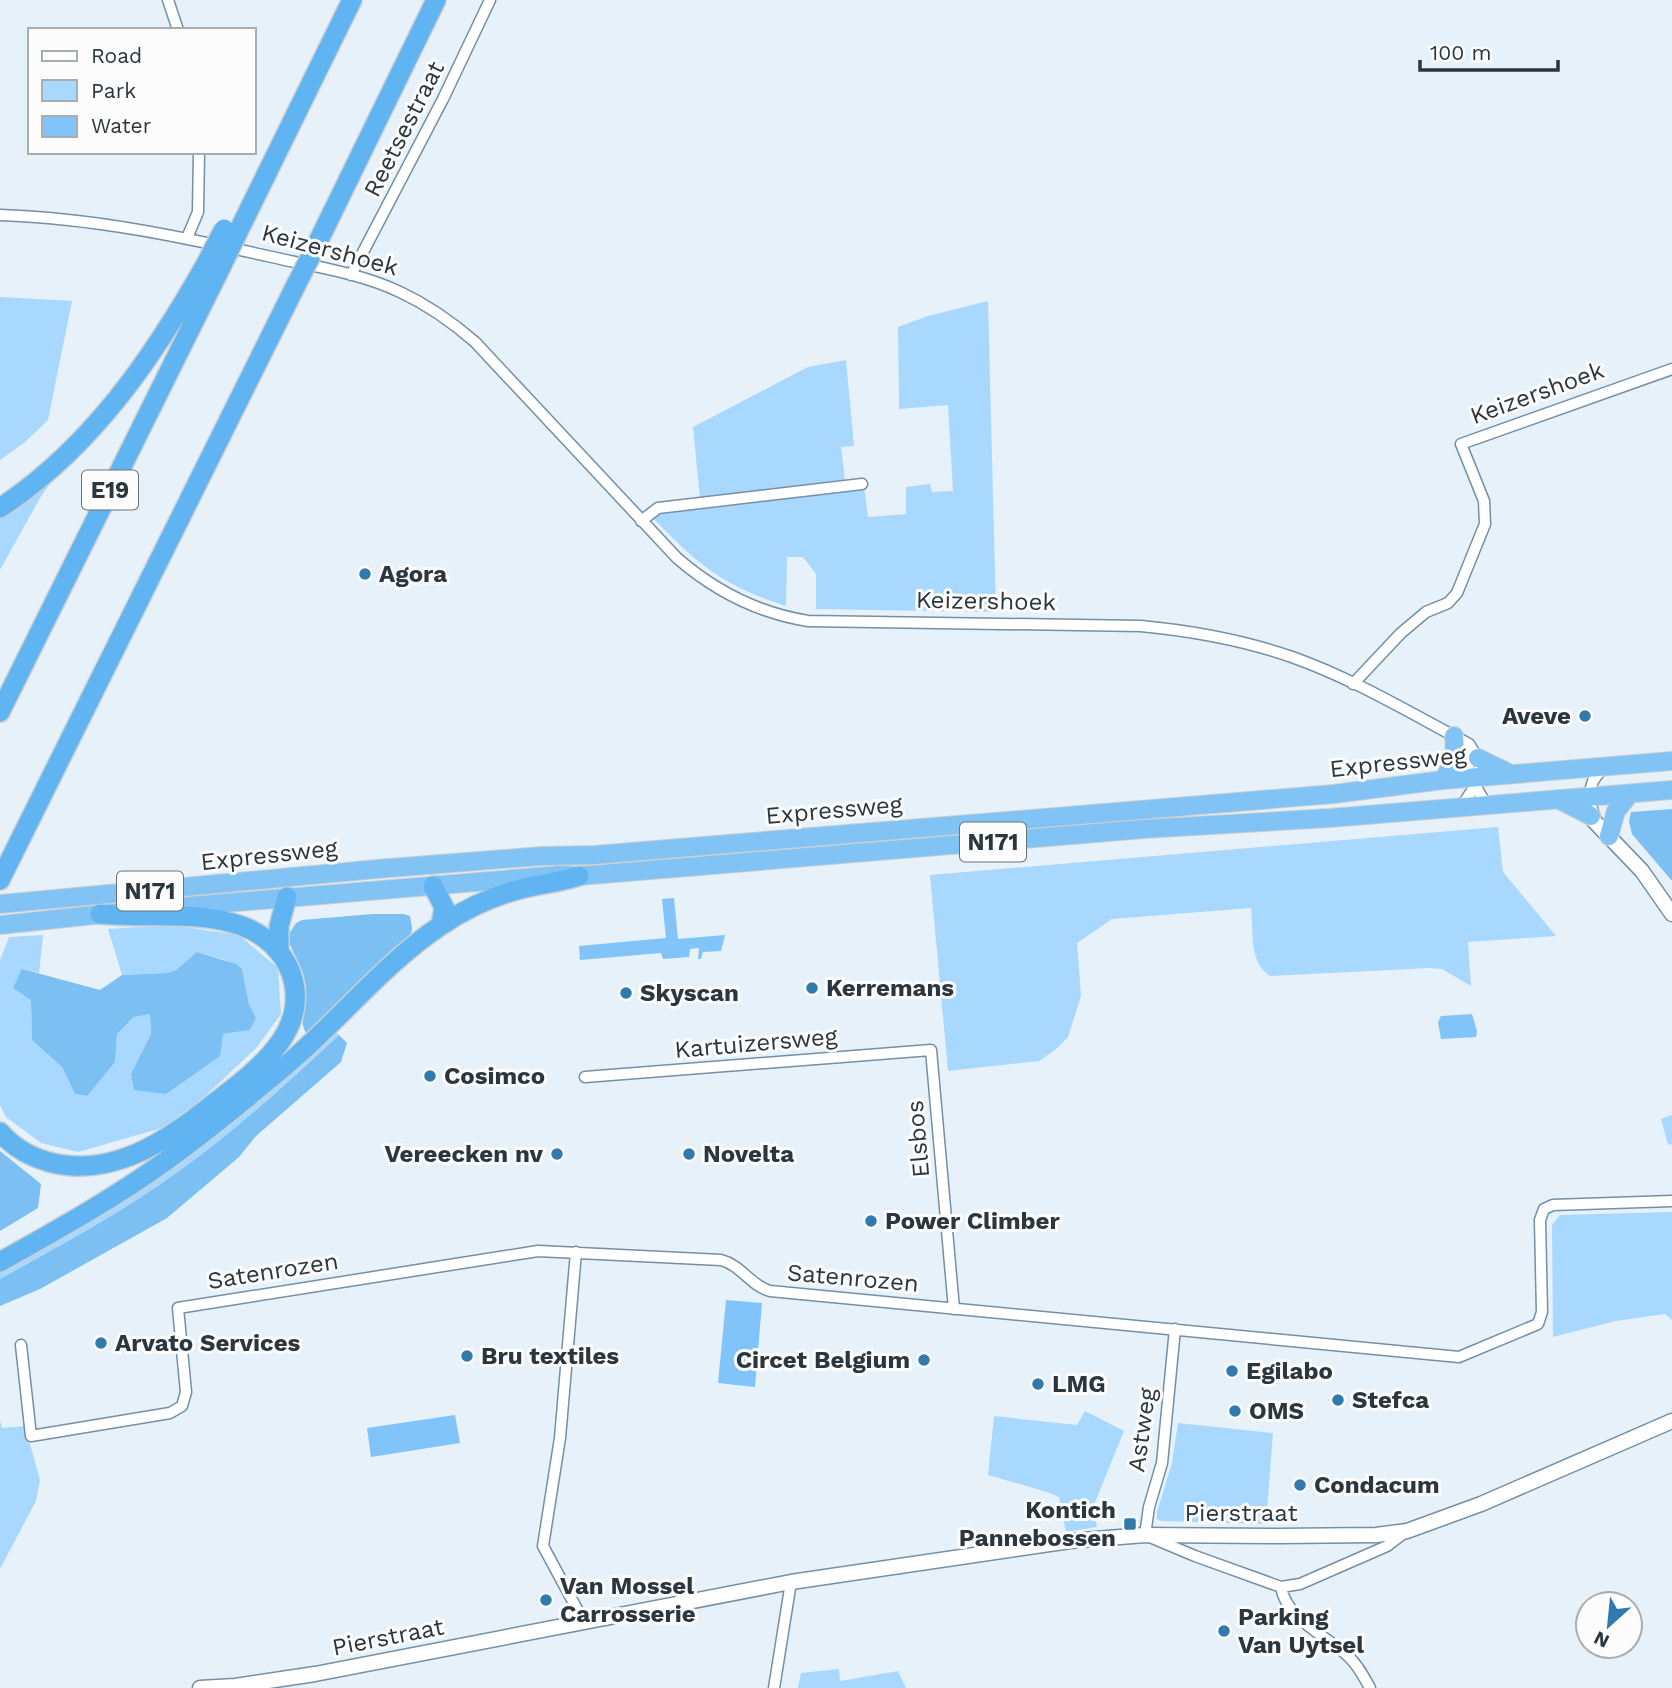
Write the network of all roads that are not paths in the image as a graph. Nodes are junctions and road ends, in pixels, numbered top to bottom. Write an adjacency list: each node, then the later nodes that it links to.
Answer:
1 (168, 0): 5 (street)
2 (352, 0): 9 (highway, E19, bridge)
3 (436, 0): 32 (highway, bridge)
4 (490, 0): 10 (street, Reetsestraat)
5 (177, 28)
6 (199, 154): 8 (street)
7 (0, 215): 8 (street, Keizershoek)
8 (187, 238): 10 (street, Keizershoek)
9 (213, 266): 13 (highway); 16 (highway, E19)
10 (351, 275): 14 (street, Keizershoek)
11 (1672, 369): 15 (street, Keizershoek)
12 (862, 484): 14 (street)
13 (0, 508)
14 (642, 521): 15 (street, Keizershoek)
15 (1353, 684): 17 (street, Keizershoek)
16 (0, 712)
17 (1454, 736): 18 (street, Keizershoek); 21 (highway); 22 (street)
18 (1478, 758): 20 (highway); 22 (street)
19 (1672, 761): 23 (highway, Expressweg / N171)
20 (1511, 774): 22 (highway, Expressweg / N171); 23 (highway, Expressweg / N171)
21 (1443, 780): 22 (highway, Expressweg / N171); 31 (highway, Expressweg / N171)
22 (1476, 781): 27 (street); 28 (street)
23 (1594, 782): 25 (highway, Expressweg / N171); 26 (highway, Expressweg / N171); 29 (street); 30 (street)
24 (1672, 790): 25 (highway, Expressweg / N171)
25 (1629, 795): 30 (highway)
26 (1558, 799): 27 (highway, Expressweg / N171); 29 (highway)
27 (1487, 806): 28 (highway, Expressweg / N171)
28 (1461, 807): 33 (highway, Expressweg / N171)
29 (1591, 816): 30 (street)
30 (1607, 834): 39 (street)
31 (410, 866): 34 (highway, Expressweg / N171); 35 (highway)
32 (3, 873)
33 (579, 876): 35 (highway, Expressweg / N171); 41 (highway)
34 (300, 877): 36 (highway); 37 (highway, Expressweg / N171)
35 (433, 886): 36 (highway, Expressweg / N171); 41 (highway)
36 (287, 897): 38 (highway, Expressweg / N171); 42 (highway)
37 (0, 904)
38 (100, 914): 40 (highway, Expressweg / N171); 42 (highway)
39 (1672, 914)
40 (0, 925)
41 (441, 925): 48 (highway)
42 (279, 951): 45 (highway)
43 (931, 1050): 44 (street, Kartuizersweg); 49 (street, Elsbos)
44 (585, 1077)
45 (0, 1132)
46 (1672, 1201): 50 (street, Satenrozen)
47 (576, 1252): 49 (street, Satenrozen); 51 (street, Satenrozen); 57 (street)
48 (0, 1262)
49 (954, 1309): 50 (street, Satenrozen)
50 (1175, 1329): 54 (street, Astweg)
51 (21, 1345)
52 (1672, 1421): 53 (street, Pierstraat)
53 (1407, 1531): 54 (street, Pierstraat); 56 (street)
54 (1144, 1535): 55 (street, Pierstraat); 56 (street)
55 (791, 1582): 57 (street, Pierstraat); 59 (street)
56 (1282, 1587): 60 (street)
57 (584, 1622): 58 (street, Pierstraat)
58 (200, 1688)
59 (774, 1688)
60 (1370, 1688)

